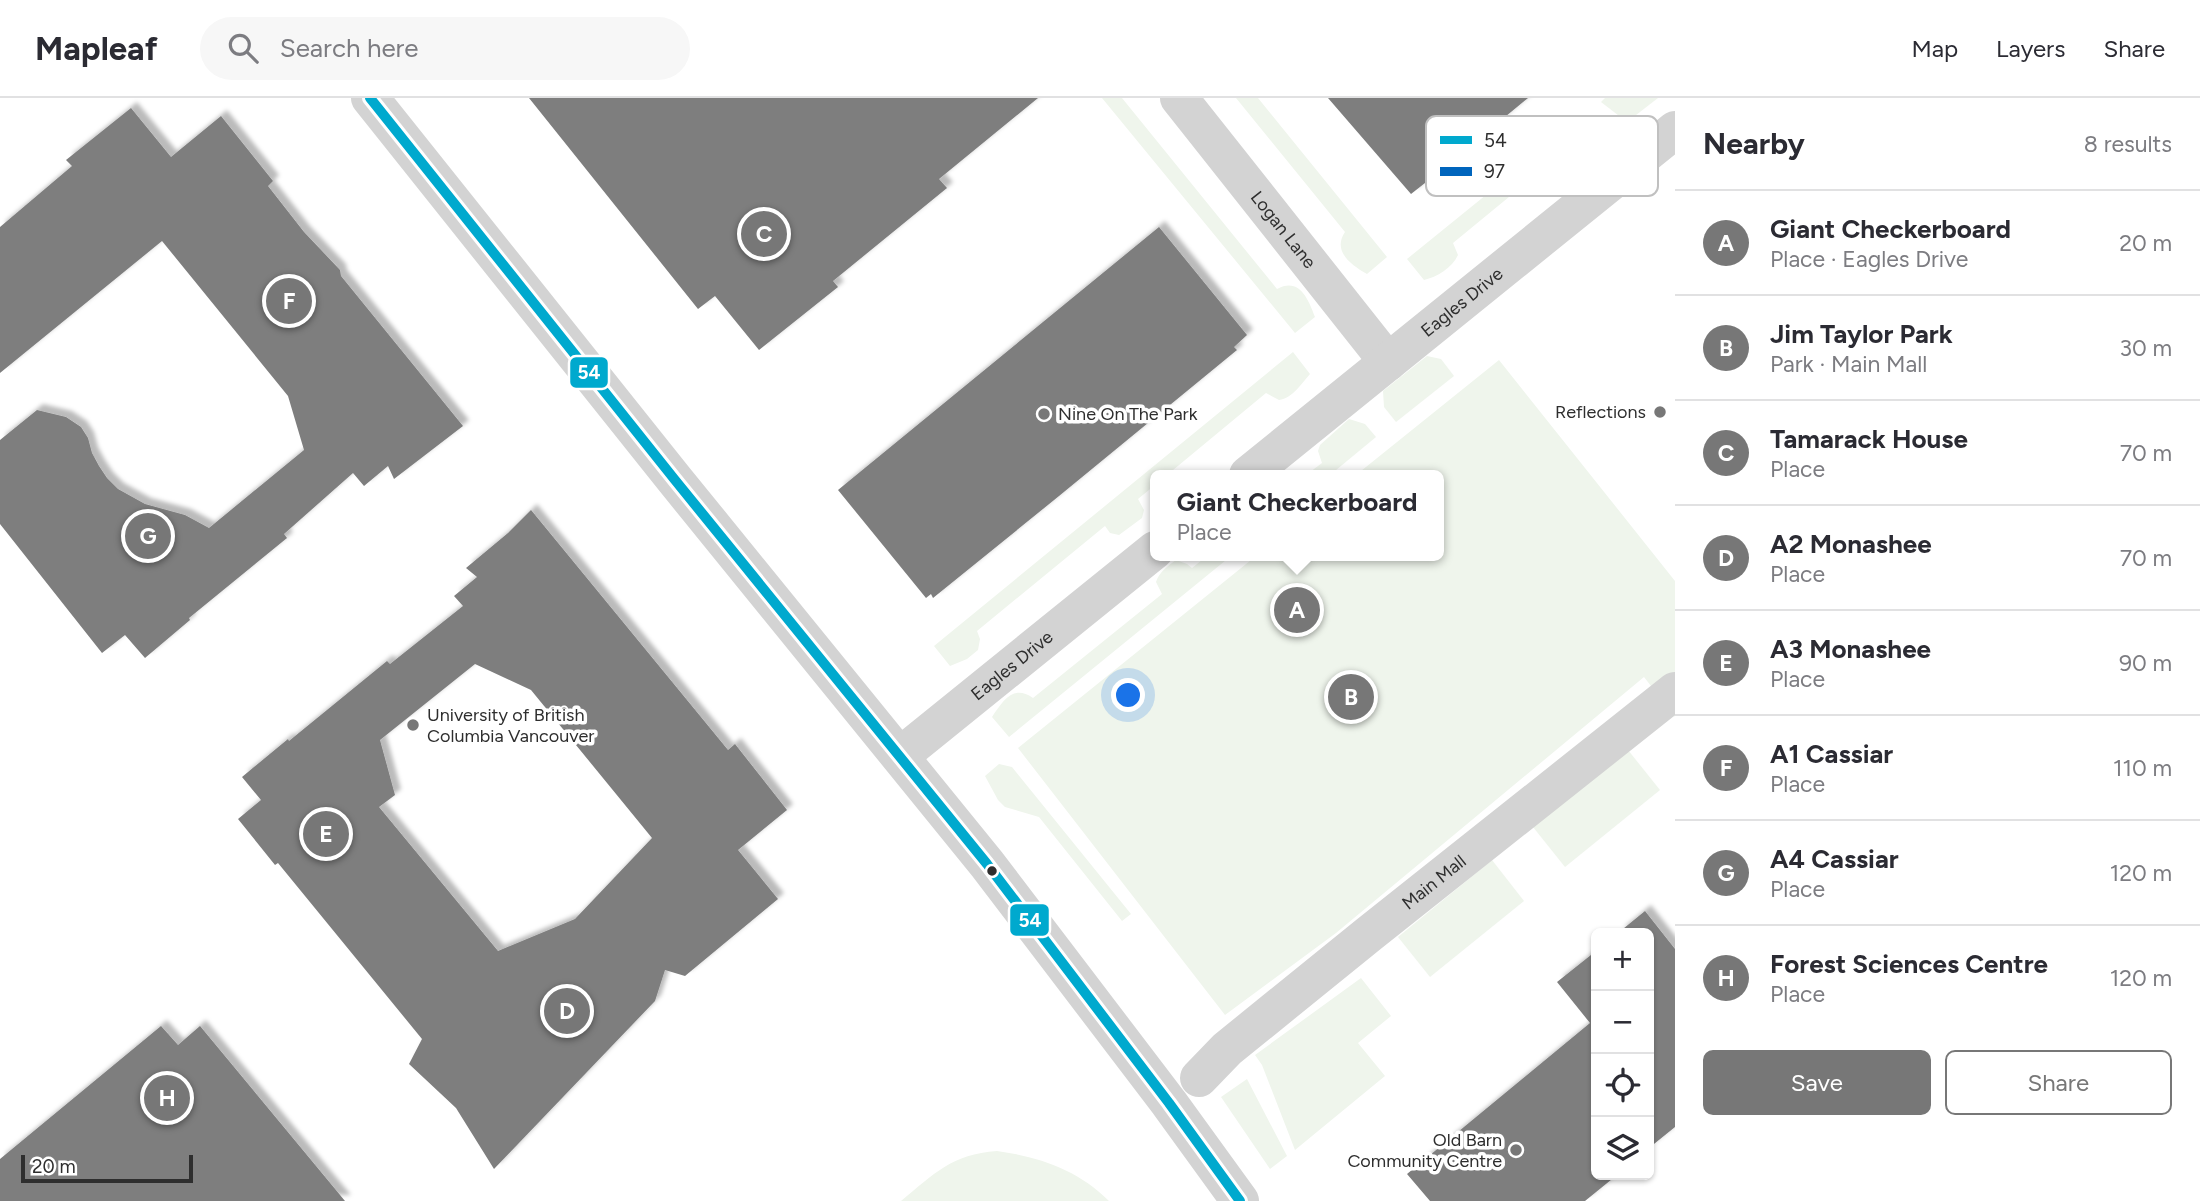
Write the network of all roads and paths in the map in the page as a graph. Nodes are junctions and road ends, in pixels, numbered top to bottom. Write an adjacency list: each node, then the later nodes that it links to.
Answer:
1 (370, 98): 10 (street)
2 (1179, 98): 6 (street, Logan Lane)
3 (1675, 130): 4 (street, Eagles Drive)
4 (1658, 144)
5 (1593, 196): 6 (street, Eagles Drive)
6 (1388, 362): 7 (street, Eagles Drive)
7 (1254, 470)
8 (1150, 554): 10 (street, Eagles Drive)
9 (1675, 691): 11 (street, Main Mall)
10 (900, 757): 12 (street)
11 (1199, 1078)
12 (1240, 1201)

